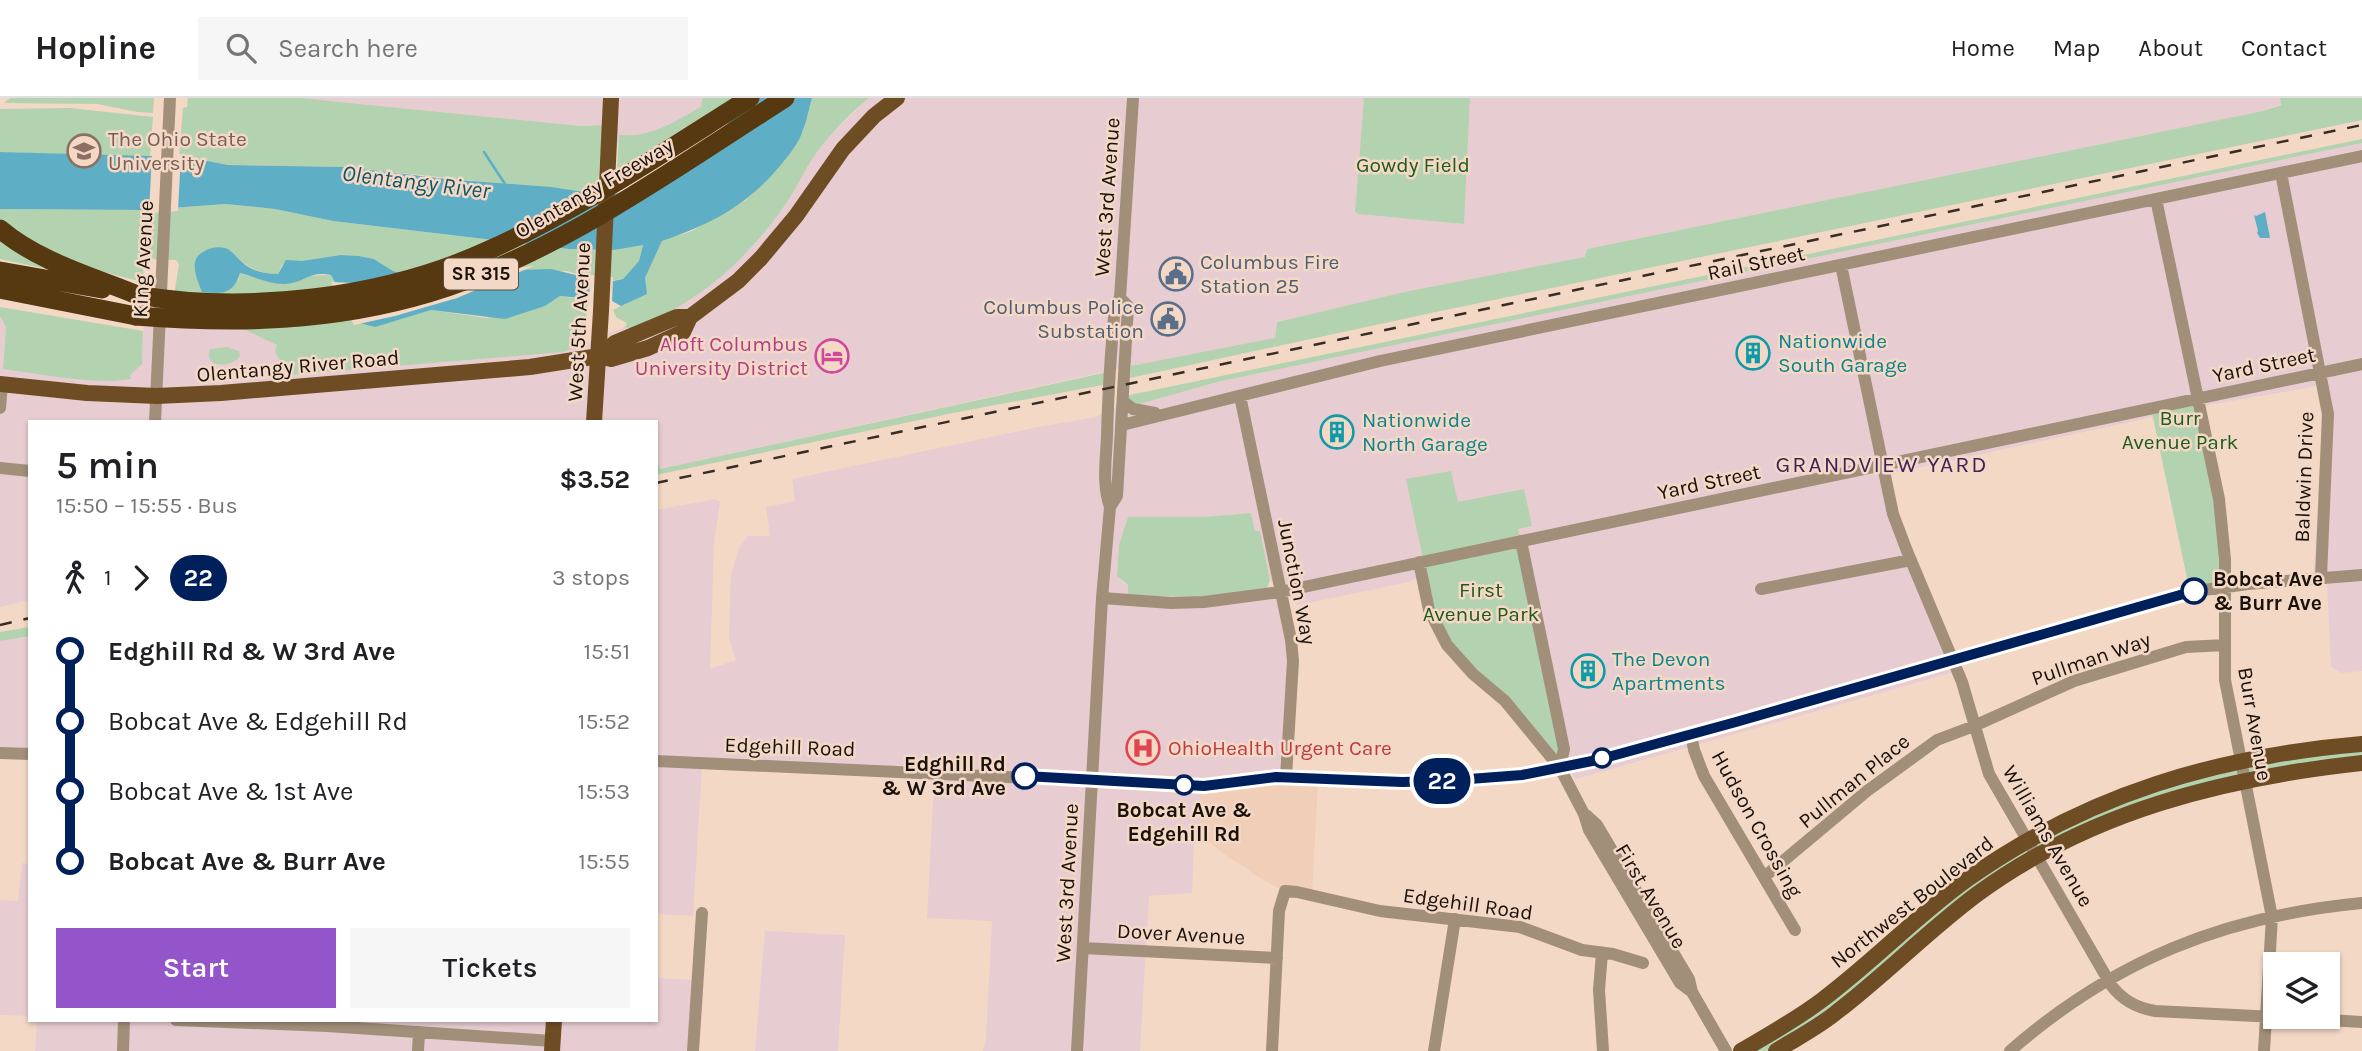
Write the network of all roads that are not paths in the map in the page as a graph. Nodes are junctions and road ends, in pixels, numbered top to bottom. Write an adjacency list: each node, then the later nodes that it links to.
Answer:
1 (170, 98): 21 (street, King Avenue)
2 (611, 98): 17 (main road, West 5th Avenue, bridge)
3 (750, 98): 14 (highway, Olentangy Freeway / SR 315, bridge)
4 (785, 98): 13 (highway, Olentangy Freeway / SR 315, bridge)
5 (897, 98): 17 (main road, Olentangy River Road)
6 (1133, 98): 15 (street, West 3rd Avenue)
7 (2362, 156): 8 (street, Rail Street)
8 (2281, 173): 9 (street, Rail Street); 19 (street, Baldwin Drive)
9 (2157, 199): 11 (street, Rail Street); 23 (street, Burr Avenue)
10 (0, 229): 14 (highway)
11 (1841, 265): 22 (street, Rail Street); 30 (street, Williams Avenue)
12 (0, 271): 14 (highway, Olentangy Freeway / SR 315)
13 (0, 289)
14 (137, 295)
15 (1120, 298): 16 (street, West 3rd Avenue); 24 (street, West 3rd Avenue)
16 (1112, 339): 29 (street); 33 (street, West 3rd Avenue)
17 (599, 356): 21 (main road, Olentangy River Road); 28 (main road, West 5th Avenue)
18 (2362, 363): 19 (street, Yard Street)
19 (2321, 372): 23 (street, Yard Street); 38 (street, Baldwin Drive)
20 (1, 384): 21 (main road, Olentangy River Road); 25 (street)
21 (156, 396): 27 (street, King Avenue)
22 (1240, 396): 26 (street, Rail Street); 41 (street, Junction Way)
23 (2198, 398): 30 (street, Yard Street); 39 (street, Burr Avenue)
24 (1124, 402): 26 (street, Rail Street); 29 (street, West 3rd Avenue)
25 (0, 408)
26 (1159, 414): 29 (street, Rail Street)
27 (155, 420)
28 (594, 420)
29 (1122, 425): 33 (street, West 3rd Avenue)
30 (1882, 464): 34 (street, Yard Street); 35 (street, Williams Avenue)
31 (0, 468): 32 (street)
32 (28, 471)
33 (1110, 507): 42 (street, West 3rd Avenue)
34 (1521, 541): 36 (street, Yard Street); 53 (street, First Avenue)
35 (1911, 559): 40 (street); 44 (street, Williams Avenue)
36 (1419, 562): 41 (street, Yard Street); 53 (street, First Avenue)
37 (2362, 575): 38 (street, Edgehill Road)
38 (2321, 577): 39 (street, Edgehill Road)
39 (2225, 587): 43 (street, Burr Avenue); 44 (street, Edgehill Road)
40 (1761, 589)
41 (1280, 592): 42 (street, Yard Street); 54 (street, Junction Way)
42 (1102, 598): 55 (street, West 3rd Avenue)
43 (2225, 645): 45 (street, Pullman Way); 50 (street, Burr Avenue)
44 (1953, 659): 45 (street, Williams Avenue); 46 (street, Edgehill Road)
45 (1974, 726): 57 (street, Williams Avenue); 59 (street, Pullman Place)
46 (1691, 734): 53 (street, Edgehill Road); 59 (street, Hudson Crossing)
47 (2362, 744): 50 (main road, Northwest Boulevard)
48 (0, 753): 49 (street)
49 (28, 754)
50 (2241, 760): 56 (street, Burr Avenue); 57 (main road, Northwest Boulevard)
51 (658, 761): 55 (street, Edgehill Road)
52 (2362, 763): 56 (main road, Northwest Boulevard)
53 (1560, 768): 54 (street, Edgehill Road); 87 (street, First Avenue)
54 (1286, 777): 55 (street, Edgehill Road)
55 (1091, 779): 65 (street, West 3rd Avenue)
56 (2245, 779): 58 (main road, Northwest Boulevard); 62 (street, Burr Avenue)
57 (2027, 840): 58 (street, Williams Avenue); 88 (main road, Northwest Boulevard)
58 (2036, 856): 70 (street, Williams Avenue); 89 (main road, Northwest Boulevard)
59 (1765, 877): 64 (street, Hudson Crossing)
60 (2362, 904): 62 (street)
61 (702, 913): 82 (street)
62 (2272, 918): 66 (street, Burr Avenue); 70 (street)
63 (1455, 919): 67 (street, Edgehill Road); 68 (street, Edgehill Road); 85 (street)
64 (1795, 930)
65 (1083, 948): 68 (street, Dover Avenue); 83 (street, West 3rd Avenue)
66 (2272, 952)
67 (1602, 953): 69 (street, Edgehill Road); 86 (street)
68 (1277, 958): 84 (street)
69 (1643, 963)
70 (2108, 979): 71 (street, Williams Avenue); 90 (street)
71 (2263, 1016)
72 (2340, 1020): 73 (street, Williams Avenue)
73 (2362, 1021)
74 (124, 1022): 80 (street)
75 (216, 1022): 78 (street)
76 (554, 1022): 79 (main road)
77 (2270, 1029): 91 (street, Burr Avenue)
78 (419, 1032): 79 (street); 81 (street)
79 (552, 1046)
80 (123, 1051)
81 (418, 1051)
82 (693, 1051)
83 (1077, 1051)
84 (1272, 1051)
85 (1434, 1051)
86 (1603, 1051)
87 (1726, 1051)
88 (1741, 1051)
89 (1776, 1051)
90 (2010, 1051)
91 (2264, 1051)

